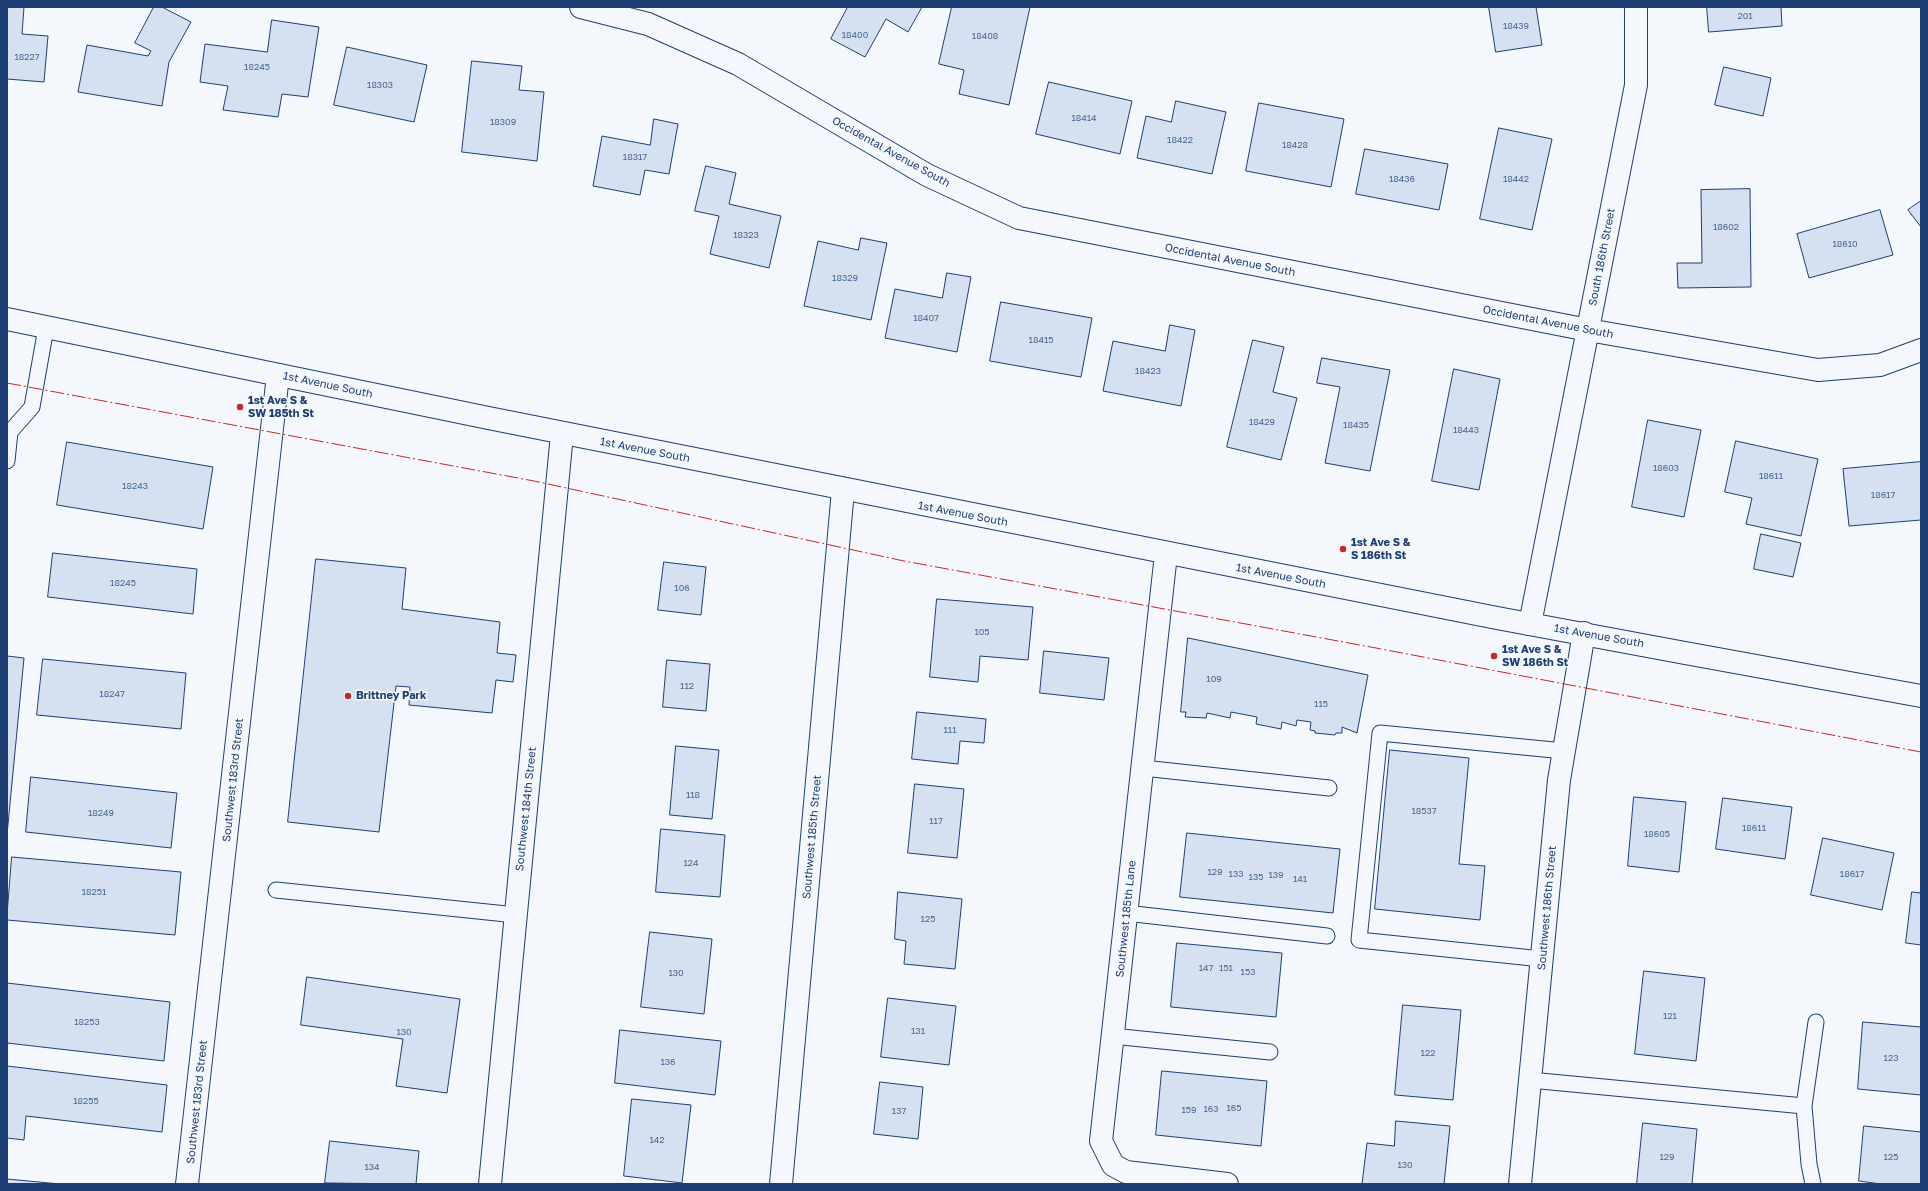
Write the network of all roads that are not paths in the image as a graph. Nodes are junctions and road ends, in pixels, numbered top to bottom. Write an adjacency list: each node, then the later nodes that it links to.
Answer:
1 (581, 7): 5 (street, Occidental Avenue South)
2 (1636, 7): 5 (street, South 186th Street)
3 (7, 320): 4 (street, 1st Avenue South)
4 (46, 328): 7 (street, 1st Avenue South); 8 (lane)
5 (1588, 330): 6 (street, Occidental Avenue South); 13 (street, South 186th Street)
6 (1921, 350)
7 (278, 375): 9 (street, 1st Avenue South); 29 (street, Southwest 183rd Street)
8 (8, 432): 10 (lane)
9 (562, 434): 11 (street, 1st Avenue South); 21 (street, Southwest 184th Street)
10 (7, 461)
11 (843, 490): 12 (street, 1st Avenue South); 31 (street, Southwest 185th Street)
12 (1166, 554): 13 (street, 1st Avenue South); 17 (street, Southwest 185th Lane)
13 (1530, 624): 14 (street, 1st Avenue South)
14 (1584, 633): 15 (street, 1st Avenue South); 16 (street, Southwest 186th Street)
15 (1921, 696)
16 (1564, 751): 23 (street, Southwest 186th Street); 23 (lane)
17 (1143, 768): 18 (lane); 20 (street, Southwest 185th Lane)
18 (1329, 788)
19 (276, 890): 21 (lane)
20 (1126, 913): 22 (lane); 25 (street, Southwest 185th Lane)
21 (516, 915): 30 (street, Southwest 184th Street)
22 (1327, 936)
23 (1542, 959): 27 (street, Southwest 186th Street)
24 (1816, 1022): 28 (lane)
25 (1112, 1036): 26 (lane); 32 (street, Southwest 185th Lane)
26 (1270, 1052)
27 (1530, 1080): 28 (lane); 33 (street, Southwest 186th Street)
28 (1804, 1106): 34 (lane)
29 (187, 1184)
30 (490, 1184)
31 (781, 1184)
32 (1227, 1184)
33 (1520, 1184)
34 (1813, 1184)

